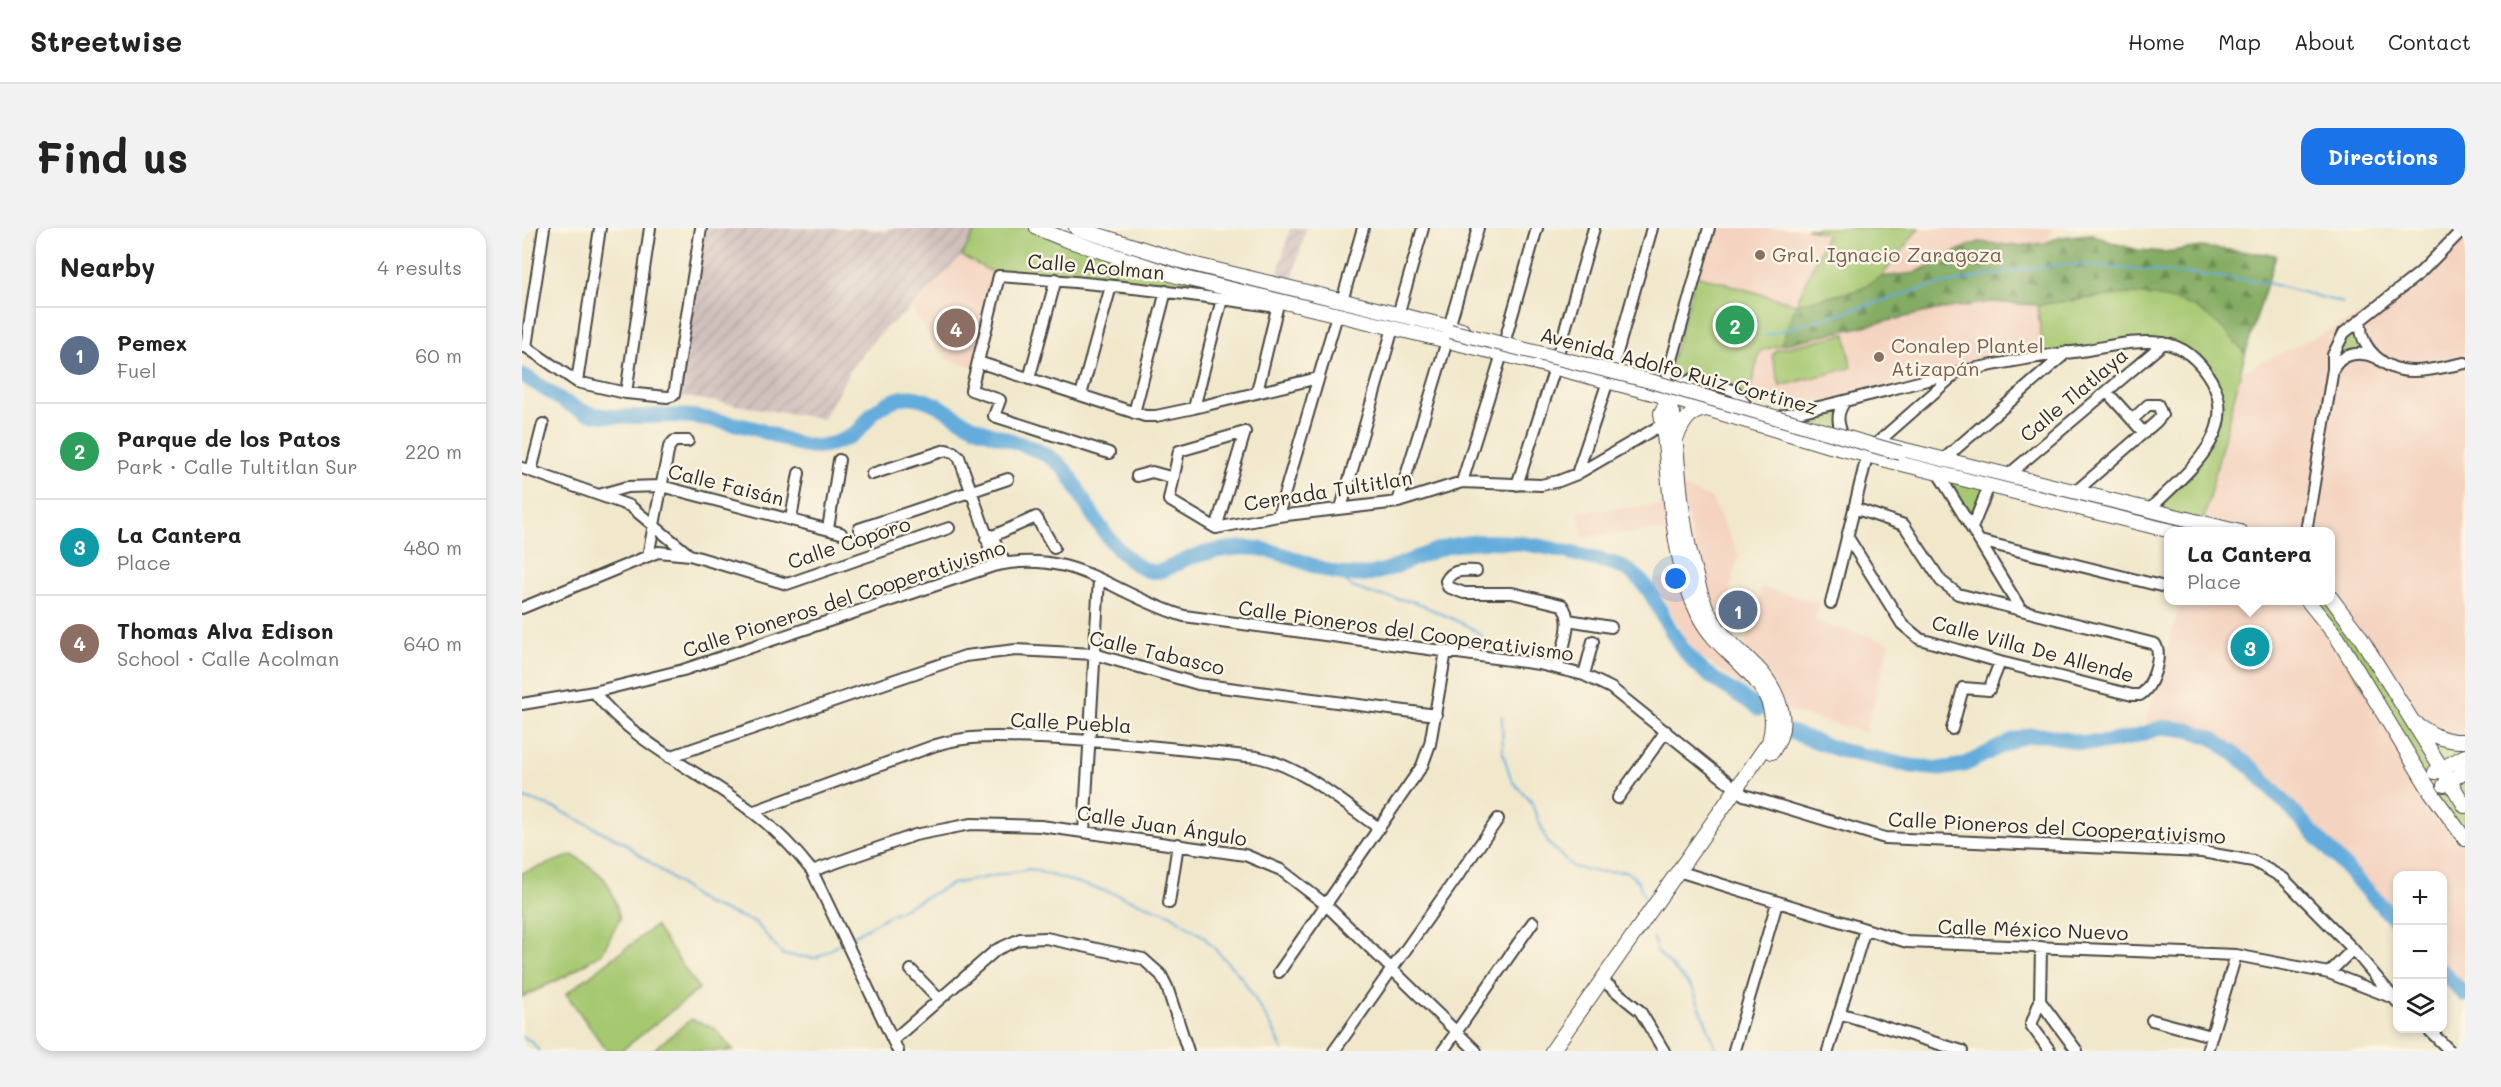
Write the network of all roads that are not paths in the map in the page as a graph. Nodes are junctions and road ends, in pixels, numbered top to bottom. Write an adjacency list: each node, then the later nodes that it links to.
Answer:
1 (544, 228): 28 (street)
2 (600, 228): 43 (street)
3 (650, 228): 47 (street)
4 (701, 228): 47 (street)
5 (1037, 228): 15 (main road, Avenida Adolfo Ruiz Cortinez)
6 (1076, 228): 20 (main road, Avenida Adolfo Ruiz Cortinez)
7 (1363, 228): 20 (street)
8 (1423, 228): 23 (street)
9 (1478, 228): 26 (street)
10 (1536, 228): 29 (street)
11 (1594, 228): 32 (street)
12 (1652, 228): 36 (street)
13 (1709, 228): 44 (street)
14 (2464, 228): 24 (street)
15 (1054, 232): 21 (main road, Avenida Adolfo Ruiz Cortinez)
16 (1056, 279): 17 (street, Calle Acolman); 34 (street, Calle Acolman); 41 (street)
17 (1111, 286): 18 (street, Calle Acolman); 48 (street)
18 (1166, 291): 19 (street, Calle Acolman); 53 (street)
19 (1222, 299): 21 (street, Calle Acolman); 51 (street)
20 (1342, 301): 23 (main road, Avenida Adolfo Ruiz Cortinez)
21 (1278, 303): 22 (main road, Avenida Adolfo Ruiz Cortinez); 45 (street)
22 (1337, 315): 25 (main road, Avenida Adolfo Ruiz Cortinez); 40 (street)
23 (1398, 315): 26 (main road, Avenida Adolfo Ruiz Cortinez)
24 (2361, 320): 33 (street); 38 (street)
25 (1393, 328): 26 (main road, Avenida Adolfo Ruiz Cortinez); 87 (street)
26 (1449, 334): 29 (main road, Avenida Adolfo Ruiz Cortinez); 67 (main road, Avenida Adolfo Ruiz Cortinez, bridge); 86 (street)
27 (2164, 343): 30 (street); 46 (street, Calle Tlatlaya); 89 (street)
28 (524, 347): 43 (street)
29 (1503, 347): 31 (main road, Avenida Adolfo Ruiz Cortinez); 79 (street)
30 (2067, 352): 39 (street); 65 (street)
31 (1530, 354): 32 (main road, Avenida Adolfo Ruiz Cortinez); 37 (main road, Avenida Adolfo Ruiz Cortinez)
32 (1558, 354): 36 (main road, Avenida Adolfo Ruiz Cortinez)
33 (2379, 359): 35 (street); 38 (street)
34 (978, 362): 41 (street); 63 (street)
35 (2465, 363)
36 (1613, 367): 44 (main road, Avenida Adolfo Ruiz Cortinez)
37 (1555, 368): 42 (main road, Avenida Adolfo Ruiz Cortinez); 80 (street)
38 (2333, 369): 94 (street)
39 (1956, 374): 49 (street); 62 (street)
40 (1318, 378): 45 (street); 90 (street)
41 (1029, 379): 48 (street)
42 (1608, 381): 50 (main road, Avenida Adolfo Ruiz Cortinez); 74 (street)
43 (577, 382): 47 (street)
44 (1673, 383): 50 (main road); 54 (main road, Avenida Adolfo Ruiz Cortinez)
45 (1257, 392): 51 (street)
46 (2107, 392): 55 (street); 75 (street, Calle Tlatlaya)
47 (626, 393)
48 (1081, 395): 53 (street)
49 (1844, 403): 54 (street); 59 (street)
50 (1665, 407): 52 (main road, Avenida Adolfo Ruiz Cortinez); 56 (main road); 60 (main road); 74 (street, Cerrada Tultitlan); 140 (main road)
51 (1194, 408): 53 (street)
52 (1707, 409): 60 (main road); 64 (main road, Avenida Adolfo Ruiz Cortinez)
53 (1134, 413)
54 (1783, 416): 56 (main road, Avenida Adolfo Ruiz Cortinez)
55 (2132, 420): 58 (street); 58 (street)
56 (1801, 421): 59 (main road, Avenida Adolfo Ruiz Cortinez)
57 (543, 424): 69 (street)
58 (2144, 433): 84 (street)
59 (1842, 434): 62 (main road, Avenida Adolfo Ruiz Cortinez)
60 (1676, 438): 140 (main road)
61 (688, 441): 81 (street)
62 (1877, 443): 67 (main road, Avenida Adolfo Ruiz Cortinez)
63 (1109, 453)
64 (1867, 456): 67 (main road, Avenida Adolfo Ruiz Cortinez); 88 (street)
65 (1944, 459): 67 (main road, Avenida Adolfo Ruiz Cortinez); 75 (main road, Avenida Adolfo Ruiz Cortinez)
66 (839, 460): 99 (street)
67 (1922, 461): 72 (main road, Avenida Adolfo Ruiz Cortinez)
68 (1175, 468): 70 (street); 78 (street); 96 (street)
69 (525, 470): 85 (street, Calle Coporo)
70 (1152, 472): 76 (street); 78 (street)
71 (799, 473): 91 (street)
72 (1938, 473): 82 (main road, Avenida Adolfo Ruiz Cortinez); 97 (street)
73 (872, 474): 83 (street)
74 (1577, 474): 80 (street, Cerrada Tultitlan)
75 (2008, 475): 84 (main road, Avenida Adolfo Ruiz Cortinez)
76 (1137, 476)
77 (1008, 479): 83 (street)
78 (1172, 481): 96 (street)
79 (1462, 482): 80 (street, Cerrada Tultitlan); 86 (street, Cerrada Tultitlan)
80 (1517, 485)
81 (661, 486): 85 (street, Calle Faisán); 91 (street, Calle Faisán); 92 (street)
82 (1989, 486): 97 (street); 98 (main road, Avenida Adolfo Ruiz Cortinez)
83 (972, 492): 100 (street); 102 (street)
84 (2074, 493): 89 (main road, Avenida Adolfo Ruiz Cortinez)
85 (602, 494): 92 (street, Calle Coporo)
86 (1398, 502): 87 (street, Cerrada Tultitlan)
87 (1341, 508): 90 (street, Cerrada Tultitlan)
88 (1854, 508): 103 (street); 117 (street)
89 (2148, 511): 93 (main road, Avenida Adolfo Ruiz Cortinez)
90 (1278, 516): 96 (street, Cerrada Tultitlan)
91 (791, 519): 99 (street, Calle Faisán)
92 (654, 525): 106 (street, Calle Coporo); 107 (street)
93 (2222, 527)
94 (2307, 527)
95 (949, 528): 106 (street, Calle Coporo)
96 (1216, 528)
97 (1972, 528): 104 (street)
98 (2164, 528)
99 (828, 529): 101 (street, Calle Faisán)
100 (860, 530)
101 (841, 533)
102 (988, 536): 105 (street); 108 (street); 109 (street)
103 (1846, 536): 113 (street); 123 (street, Calle Villa De Allende)
104 (1980, 541): 112 (street); 117 (street)
105 (1054, 548)
106 (690, 555): 107 (street, Calle Coporo)
107 (648, 556): 116 (street, Calle Coporo)
108 (1005, 563): 109 (street, Calle Pioneros del Cooperativismo); 111 (street, Calle Pioneros del Cooperativismo)
109 (993, 566): 126 (street, Calle Pioneros del Cooperativismo)
110 (1476, 571): 118 (street)
111 (1099, 579): 121 (street, Calle Pioneros del Cooperativismo); 122 (street)
112 (2164, 587)
113 (1831, 603)
114 (2335, 603): 129 (main road)
115 (2311, 605): 138 (main road)
116 (522, 608)
117 (2020, 608): 123 (street, Calle Villa De Allende)
118 (1568, 620): 119 (street); 124 (street)
119 (1611, 627)
120 (1593, 641): 125 (street)
121 (1446, 651): 124 (street, Calle Pioneros del Cooperativismo); 128 (street)
122 (1094, 654): 128 (street, Calle Tabasco); 132 (street); 135 (street, Calle Tabasco)
123 (2000, 662): 130 (street)
124 (1557, 668): 125 (street, Calle Pioneros del Cooperativismo)
125 (1584, 675): 131 (street, Calle Pioneros del Cooperativismo)
126 (594, 692): 127 (street, Calle Pioneros del Cooperativismo); 135 (street)
127 (522, 704)
128 (1436, 715): 146 (street)
129 (2410, 719): 133 (main road); 136 (main road)
130 (1952, 729)
131 (1666, 731): 140 (street, Calle Pioneros del Cooperativismo); 142 (street)
132 (1088, 740): 144 (street, Calle Puebla); 146 (street, Calle Puebla); 147 (street)
133 (2465, 741)
134 (2465, 756): 136 (main road)
135 (669, 757): 144 (street)
136 (2441, 769): 138 (main road); 139 (main road)
137 (2465, 771): 139 (main road)
138 (2424, 779): 141 (main road)
139 (2450, 782): 141 (main road); 143 (main road)
140 (1740, 792): 151 (main road); 158 (street, Calle Pioneros del Cooperativismo)
141 (2432, 792): 148 (main road)
142 (1618, 798)
143 (2465, 806)
144 (752, 812): 150 (street)
145 (1498, 819): 160 (street)
146 (1379, 828): 154 (street)
147 (1084, 831): 149 (street, Calle Juan Ángulo); 150 (street, Calle Juan Ángulo)
148 (2465, 839)
149 (1178, 844): 152 (street); 154 (street, Calle Juan Ángulo)
150 (812, 871): 174 (street)
151 (1683, 873): 153 (street, Calle México Nuevo); 164 (main road)
152 (1169, 903)
153 (1777, 903): 156 (street, Calle México Nuevo); 175 (street)
154 (1325, 904): 160 (street, Calle Juan Ángulo); 162 (street)
155 (1533, 922): 171 (street)
156 (1864, 929): 157 (street, Calle México Nuevo); 169 (street)
157 (2041, 947): 159 (street, Calle México Nuevo); 168 (street)
158 (2353, 949): 163 (street); 166 (street, Calle Pioneros del Cooperativismo)
159 (2236, 955): 163 (street, Calle México Nuevo); 173 (street)
160 (1391, 969): 171 (street, Calle Juan Ángulo); 178 (street)
161 (911, 970): 165 (street)
162 (1279, 972)
163 (2329, 973): 167 (street, Calle México Nuevo)
164 (1606, 982): 181 (main road); 182 (main road); 183 (street)
165 (939, 999): 174 (street); 177 (street)
166 (2393, 999)
167 (2393, 1000)
168 (2040, 1001): 186 (street); 187 (street)
169 (1839, 1013): 184 (street); 185 (street)
170 (2152, 1020): 173 (street)
171 (1456, 1031): 179 (street); 180 (street, Calle Juan Ángulo)
172 (2431, 1033): 189 (street)
173 (2211, 1036): 188 (street)
174 (893, 1040): 176 (street)
175 (1734, 1050)
176 (898, 1051)
177 (1188, 1051)
178 (1334, 1051)
179 (1443, 1051)
180 (1476, 1051)
181 (1552, 1051)
182 (1563, 1051)
183 (1664, 1051)
184 (1828, 1051)
185 (1962, 1051)
186 (2050, 1051)
187 (2077, 1051)
188 (2207, 1051)
189 (2450, 1051)

